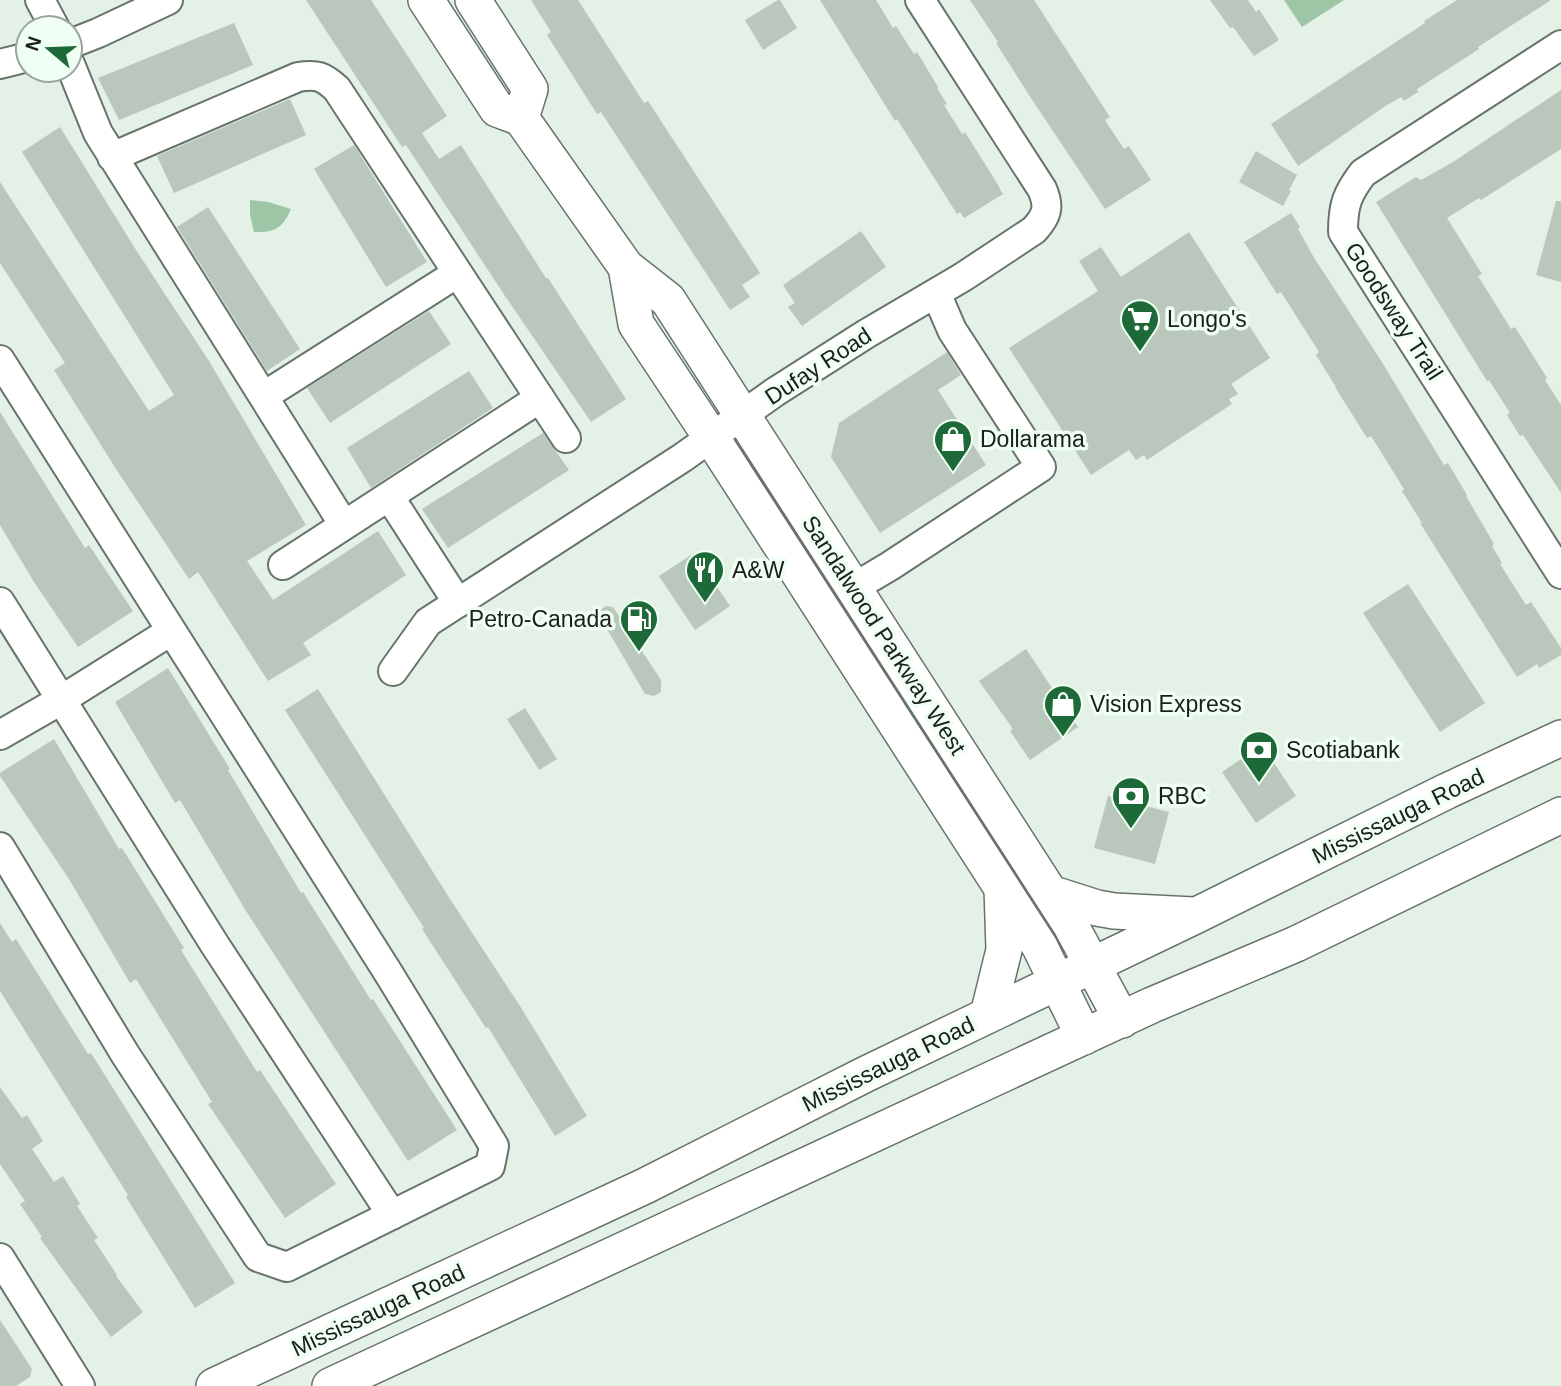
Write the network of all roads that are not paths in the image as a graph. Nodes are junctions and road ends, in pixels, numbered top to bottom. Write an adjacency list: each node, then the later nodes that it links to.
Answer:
1 (168, 0): 5 (street)
2 (426, 0): 8 (main road, Sandalwood Parkway West)
3 (472, 0): 8 (main road)
4 (920, 0): 12 (street, Dufay Road)
5 (84, 38)
6 (1561, 45): 22 (street, Goodsway Trail)
7 (78, 84): 9 (street)
8 (522, 118): 10 (main road, Sandalwood Parkway West)
9 (113, 157): 11 (street); 14 (street)
10 (626, 267): 16 (main road, Sandalwood Parkway West); 17 (main road, Sandalwood Parkway West)
11 (456, 274): 14 (street); 15 (street)
12 (936, 293): 16 (street, Dufay Road); 23 (street)
13 (0, 360): 26 (street)
14 (264, 397): 20 (street)
15 (540, 398): 18 (street); 19 (street)
16 (741, 416): 17 (street, Dufay Road); 23 (main road, Sandalwood Parkway West)
17 (711, 437): 25 (street, Dufay Road); 33 (main road, Sandalwood Parkway West)
18 (566, 438)
19 (388, 496): 20 (street); 25 (street)
20 (345, 525): 21 (street)
21 (283, 565)
22 (1561, 574)
23 (853, 588): 34 (main road, Sandalwood Parkway West)
24 (0, 602): 28 (street)
25 (458, 603): 27 (street, Dufay Road)
26 (171, 631): 28 (street); 41 (street)
27 (393, 671)
28 (61, 700): 29 (street); 41 (street)
29 (0, 735)
30 (1561, 738): 35 (main road, Mississauga Road)
31 (1561, 815): 39 (main road)
32 (0, 847): 41 (street)
33 (1002, 888): 37 (main road, Sandalwood Parkway West); 38 (main road)
34 (1050, 893): 35 (main road); 36 (main road, Sandalwood Parkway West)
35 (1197, 915): 36 (main road, Mississauga Road)
36 (1092, 965): 37 (main road, Mississauga Road); 39 (main road, Sandalwood Parkway West)
37 (1057, 982): 38 (main road, Mississauga Road); 40 (main road, Sandalwood Parkway West)
38 (988, 1015): 44 (main road, Mississauga Road)
39 (1122, 1020): 40 (main road)
40 (1084, 1037): 45 (main road)
41 (392, 1215)
42 (0, 1258): 43 (street)
43 (80, 1386)
44 (214, 1386)
45 (330, 1386)

